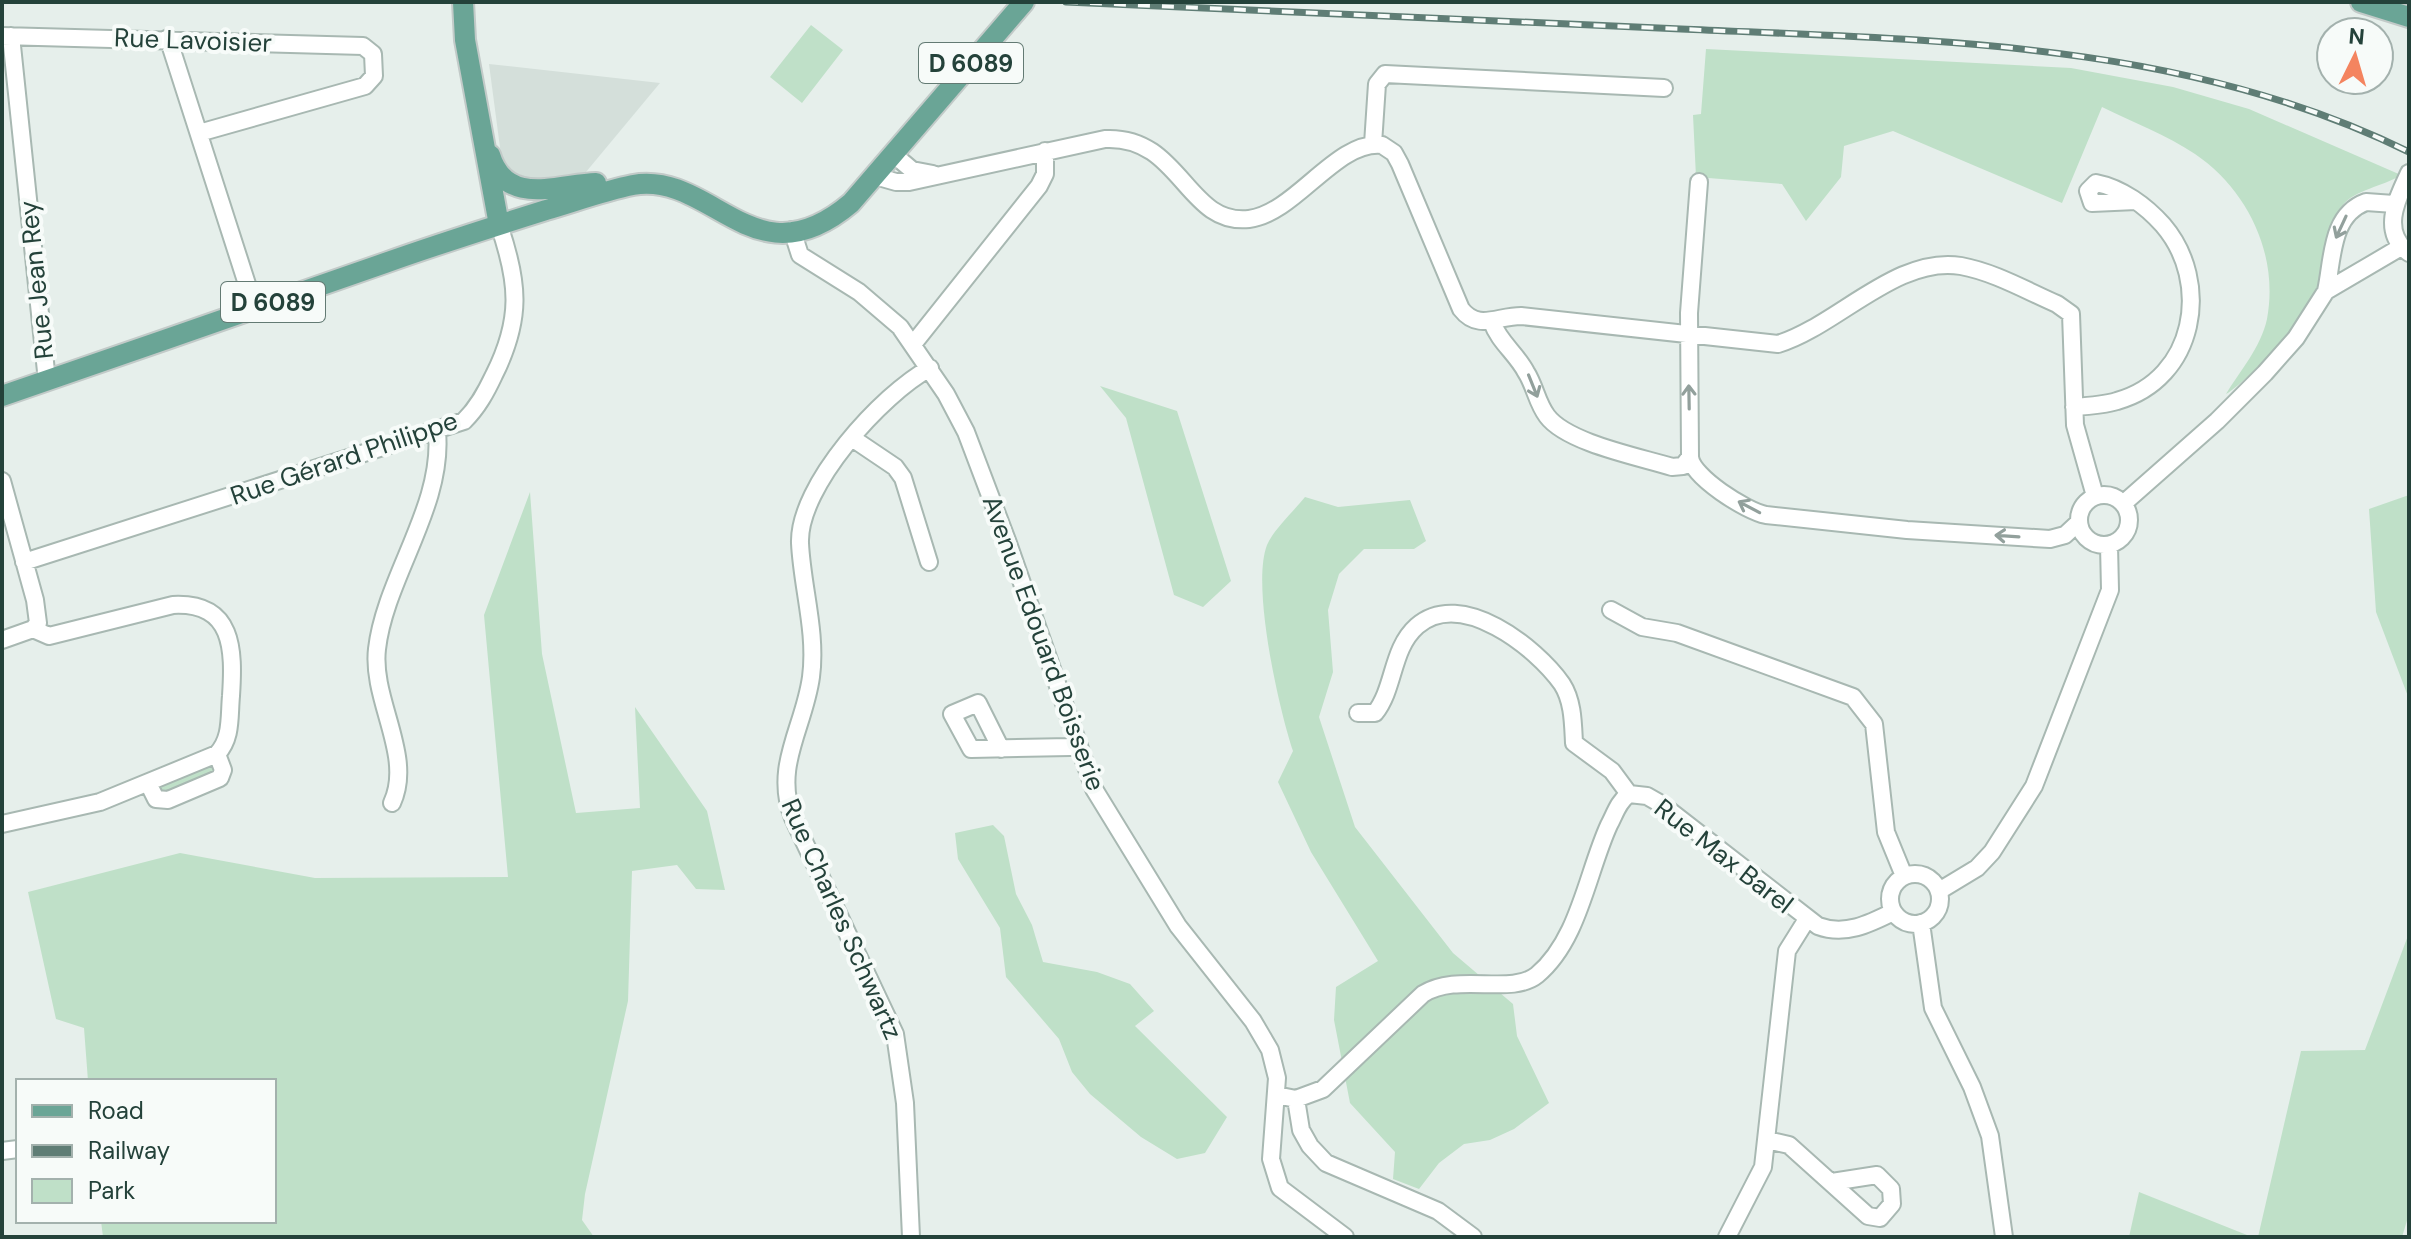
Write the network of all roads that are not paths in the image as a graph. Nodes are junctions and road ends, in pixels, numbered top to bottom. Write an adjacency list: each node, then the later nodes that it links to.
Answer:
1 (463, 2): 8 (main road)
2 (1024, 2): 12 (main road, D 6089)
3 (2361, 2): 4 (main road)
4 (2408, 17)
5 (6, 36): 6 (street, Rue Lavoisier); 32 (street, Rue Jean Rey)
6 (168, 38): 9 (street); 9 (street, Rue Lavoisier)
7 (1664, 88): 10 (street)
8 (482, 127): 18 (main road); 23 (main road)
9 (199, 133): 13 (street)
10 (1373, 144): 11 (street); 28 (street)
11 (1045, 151): 16 (street); 30 (street)
12 (893, 154): 16 (street); 17 (main road, D 6089)
13 (207, 159): 14 (street); 27 (street)
14 (189, 164)
15 (2409, 173): 22 (street)
16 (938, 175): 17 (street)
17 (875, 176): 24 (main road, D 6089)
18 (506, 181): 20 (main road); 23 (main road)
19 (1699, 182): 29 (street)
20 (624, 187): 23 (main road, D 6089); 24 (main road, D 6089)
21 (2136, 201): 34 (street)
22 (2394, 204): 25 (street); 26 (street, one-way to 26)
23 (499, 225): 27 (main road, D 6089); 35 (street, Rue Gérard Philippe)
24 (792, 230): 30 (street, Avenue Edouard Boisserie)
25 (2405, 250): 26 (street)
26 (2326, 291): 40 (street)
27 (255, 309): 32 (main road, D 6089)
28 (1492, 322): 29 (street); 37 (street, one-way to 37)
29 (1688, 337): 34 (street); 37 (street, one-way to 29)
30 (914, 343): 31 (street, Avenue Edouard Boisserie)
31 (930, 368): 36 (street, Rue Charles Schwartz); 49 (street, Avenue Edouard Boisserie)
32 (47, 381): 33 (main road, D 6089)
33 (2, 396)
34 (2074, 407): 39 (street)
35 (437, 432): 43 (street, Rue Gérard Philippe); 54 (street)
36 (852, 438): 44 (street); 67 (street, Rue Charles Schwartz)
37 (1690, 457): 41 (street, one-way to 37)
38 (2, 481): 43 (street)
39 (2095, 496): 40 (street); 41 (street)
40 (2124, 503): 42 (street)
41 (2079, 522): 42 (street)
42 (2109, 545): 57 (street)
43 (24, 562): 46 (street)
44 (929, 562)
45 (1611, 610): 56 (street)
46 (33, 629): 47 (street); 51 (street)
47 (2, 640)
48 (1358, 713): 53 (street)
49 (1078, 745): 50 (street); 63 (street, Avenue Edouard Boisserie)
50 (1001, 749)
51 (217, 754): 52 (street); 52 (street)
52 (148, 783): 55 (street)
53 (1629, 794): 59 (street, Rue Max Barel); 64 (street, Rue Max Barel)
54 (392, 803)
55 (2, 824)
56 (1904, 876): 57 (street); 58 (street)
57 (1939, 891): 60 (street)
58 (1893, 912): 59 (street, Rue Max Barel); 60 (street)
59 (1807, 919): 61 (street)
60 (1921, 923): 71 (street)
61 (1794, 935): 62 (street); 65 (street)
62 (1774, 959)
63 (1276, 1095): 64 (street); 68 (street, Avenue Edouard Boisserie)
64 (1296, 1099): 69 (street)
65 (1767, 1140): 66 (street); 70 (street)
66 (1832, 1182)
67 (911, 1237)
68 (1345, 1237)
69 (1473, 1237)
70 (1727, 1237)
71 (2004, 1237)

